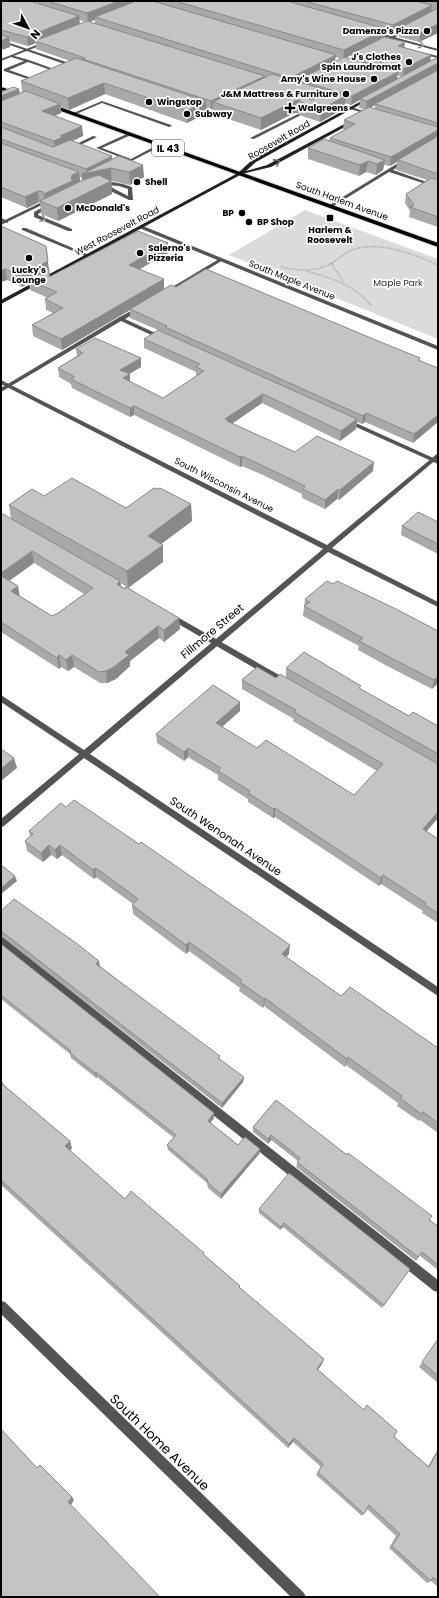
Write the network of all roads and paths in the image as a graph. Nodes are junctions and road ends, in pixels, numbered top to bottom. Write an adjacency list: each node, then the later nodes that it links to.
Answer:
1 (414, 27): 3 (street)
2 (370, 31): 3 (street)
3 (393, 37): 6 (street); 8 (street, one-way to 8)
4 (1, 41): 7 (street)
5 (48, 41): 7 (street)
6 (390, 44)
7 (26, 50): 10 (street); 14 (street)
8 (438, 50)
9 (419, 52): 11 (street)
10 (12, 56): 12 (street); 13 (street)
11 (438, 57)
12 (1, 60)
13 (28, 61): 15 (street); 16 (street)
14 (83, 69)
15 (55, 75)
16 (43, 79)
17 (1, 88): 18 (main road)
18 (16, 94): 19 (street); 20 (main road)
19 (10, 96)
20 (22, 96)
21 (371, 98): 26 (main road, Roosevelt Road)
22 (329, 101): 26 (street)
23 (43, 103): 29 (main road, IL 43)
24 (188, 104): 25 (street)
25 (225, 105)
26 (352, 108): 28 (street); 45 (main road, Roosevelt Road)
27 (373, 109): 28 (main road, Roosevelt Road)
28 (367, 113): 31 (street); 45 (main road, Roosevelt Road, one-way to 28)
29 (73, 114): 32 (street); 33 (main road, IL 43)
30 (299, 115): 35 (street)
31 (373, 115)
32 (170, 126)
33 (129, 134): 37 (main road, IL 43); 38 (street)
34 (95, 136): 39 (street)
35 (252, 138)
36 (87, 144): 38 (street)
37 (161, 145): 41 (street); 45 (main road, IL 43)
38 (98, 148): 41 (street)
39 (68, 149)
40 (410, 158): 44 (street)
41 (131, 160): 42 (street)
42 (118, 166)
43 (384, 168): 44 (street)
44 (390, 170): 48 (street); 49 (street)
45 (240, 174): 49 (main road, South Harlem Avenue / IL 43); 53 (main road, West Roosevelt Road)
46 (101, 185): 46 (street); 47 (street)
47 (95, 186)
48 (438, 187)
49 (330, 206): 56 (main road, South Harlem Avenue / IL 43)
50 (1, 219): 51 (street)
51 (6, 222): 52 (street); 55 (street, one-way to 55)
52 (1, 224)
53 (140, 227): 57 (main road, West Roosevelt Road); 58 (street, South Maple Avenue)
54 (24, 229): 57 (street)
55 (70, 230)
56 (438, 246)
57 (87, 255): 65 (main road, West Roosevelt Road)
58 (221, 260): 64 (street); 70 (street, South Maple Avenue)
59 (331, 263): 61 (path); 62 (path); 63 (path)
60 (277, 265): 62 (path)
61 (438, 265)
62 (305, 271): 63 (path)
63 (346, 284): 67 (path)
64 (164, 294)
65 (1, 302)
66 (145, 305): 68 (street)
67 (372, 307)
68 (120, 320): 69 (street); 72 (street)
69 (171, 342)
70 (438, 348)
71 (1, 382): 72 (street, South Wisconsin Avenue)
72 (8, 386): 73 (street); 76 (street, South Wisconsin Avenue)
73 (1, 390)
74 (338, 417): 75 (street)
75 (436, 459): 76 (street, Fillmore Street)
76 (328, 548): 77 (street, South Wisconsin Avenue); 79 (street, Fillmore Street)
77 (438, 605)
78 (165, 613): 79 (street)
79 (216, 643): 80 (street); 82 (street, Fillmore Street)
80 (292, 686)
81 (1, 698): 82 (street, South Wenonah Avenue)
82 (84, 754): 83 (street, Fillmore Street); 85 (street, South Wenonah Avenue)
83 (1, 824)
84 (1, 941): 86 (street)
85 (438, 992)
86 (438, 1287)
87 (1, 1306): 88 (street, South Home Avenue)
88 (300, 1597)

